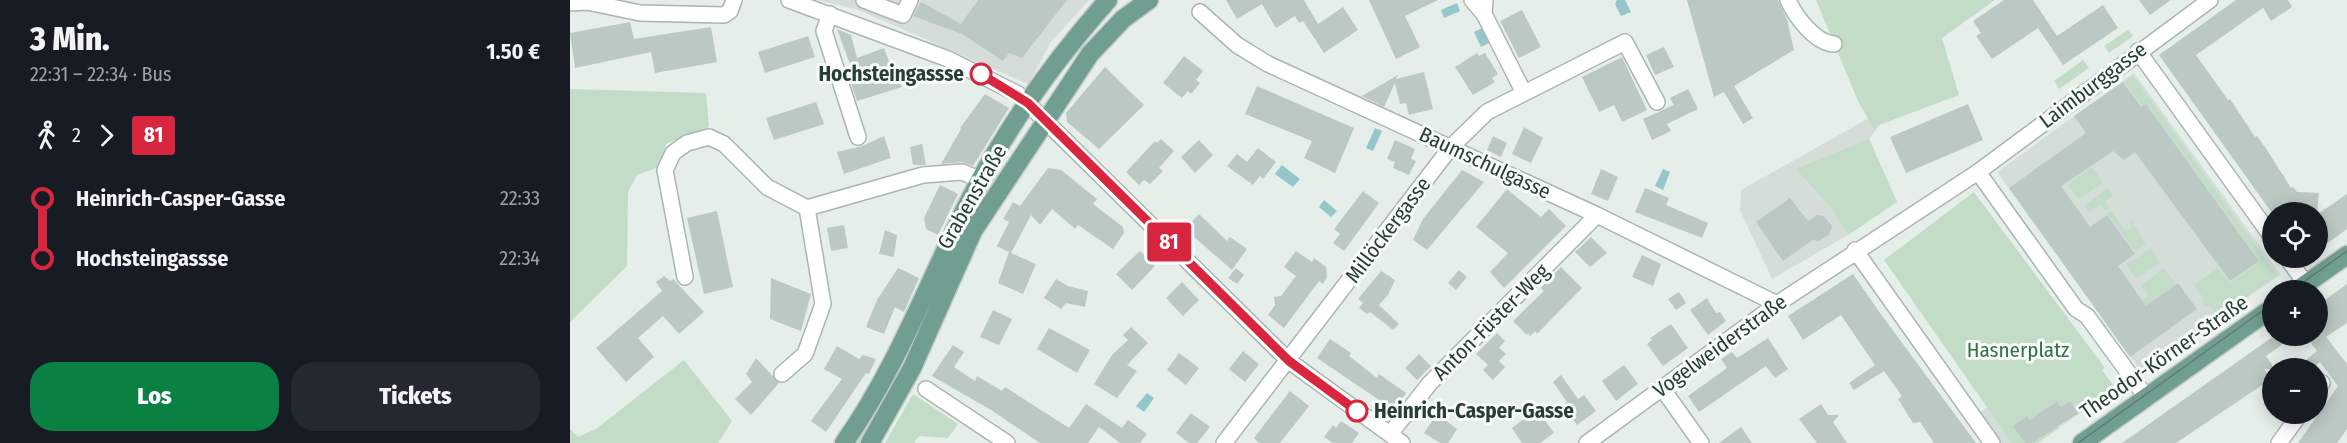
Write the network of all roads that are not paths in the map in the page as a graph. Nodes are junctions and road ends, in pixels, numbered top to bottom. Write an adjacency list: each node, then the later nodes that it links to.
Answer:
1 (734, 0): 10 (street)
2 (866, 0): 3 (street)
3 (910, 0)
4 (1108, 0): 18 (main road, Grabenstraße)
5 (1149, 0): 19 (main road, Grabenstraße)
6 (1472, 0): 11 (street)
7 (1788, 0): 14 (street)
8 (2210, 0): 15 (street, Laimburggasse)
9 (795, 1): 13 (street)
10 (570, 3)
11 (1485, 7): 16 (street)
12 (1200, 12): 21 (street, Baumschulgasse)
13 (830, 14): 18 (street); 20 (street)
14 (1834, 44)
15 (2138, 51): 22 (street, Laimburggasse); 26 (street)
16 (1524, 93): 17 (street, Millöckergasse); 21 (street, Millöckergasse)
17 (1657, 102)
18 (1028, 103): 19 (street); 23 (main road, Grabenstraße)
19 (1044, 120): 33 (street); 42 (main road, Grabenstraße)
20 (858, 137)
21 (1451, 147): 25 (street, Baumschulgasse); 33 (street, Millöckergasse)
22 (1978, 172): 27 (street); 37 (street)
23 (981, 180): 24 (street, Grabenstraße); 41 (main road, Grabenstraße)
24 (807, 208): 29 (street); 34 (street)
25 (1597, 215): 31 (street, Baumschulgasse); 39 (street, Anton-Füster-Weg)
26 (2262, 223)
27 (1855, 250): 31 (street, Vogelweiderstraße); 47 (street)
28 (2347, 255): 30 (main road)
29 (685, 277)
30 (2311, 280)
31 (1777, 304): 35 (street, Vogelweiderstraße)
32 (2262, 315): 37 (main road, Theodor-Körner-Straße)
33 (1289, 361): 39 (street); 44 (street, Millöckergasse)
34 (782, 374)
35 (1662, 388): 45 (street, Vogelweiderstraße); 46 (street)
36 (926, 389): 43 (street)
37 (2146, 398): 40 (main road, Theodor-Körner-Straße)
38 (2293, 424): 48 (street)
39 (1396, 439)
40 (2084, 442)
41 (844, 443)
42 (870, 443)
43 (1007, 443)
44 (1224, 443)
45 (1587, 443)
46 (1701, 443)
47 (1992, 443)
48 (2279, 443)

